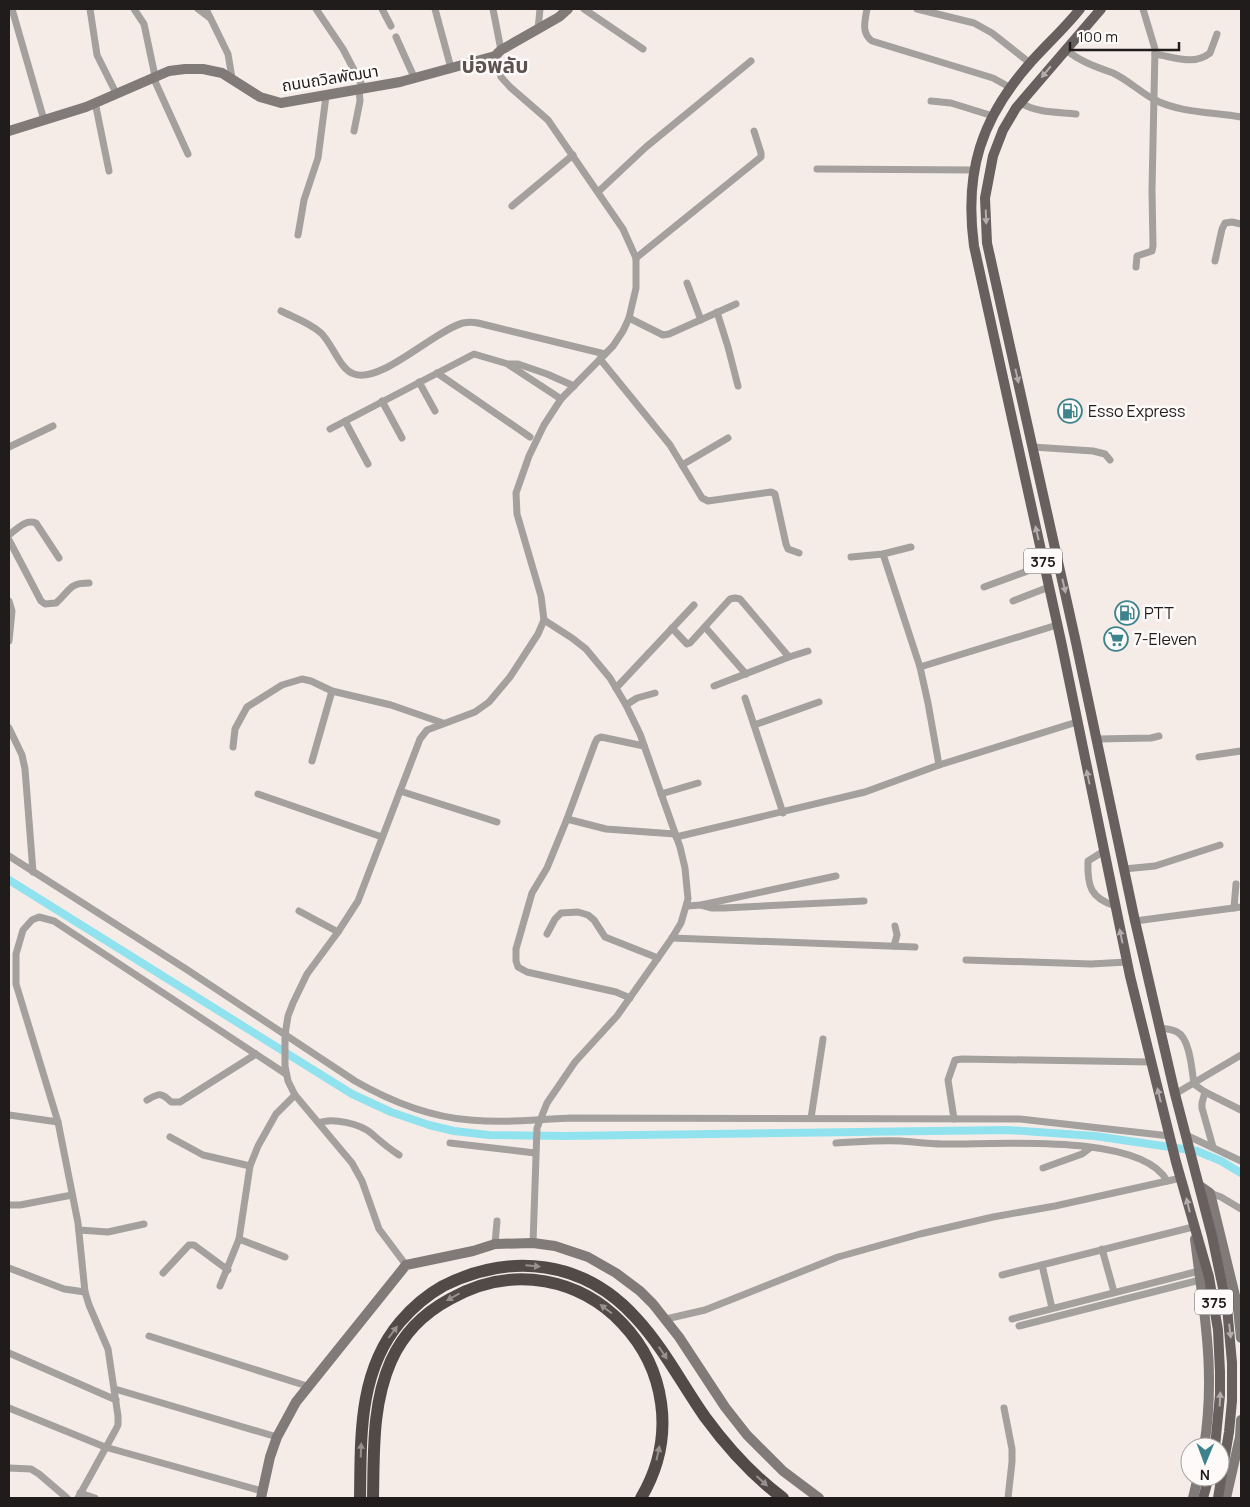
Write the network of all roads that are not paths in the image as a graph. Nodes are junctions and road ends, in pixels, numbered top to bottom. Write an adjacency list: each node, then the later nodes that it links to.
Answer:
1 (12, 9): 44 (street)
2 (90, 9): 35 (street)
3 (134, 9): 30 (street)
4 (198, 9): 18 (street)
5 (206, 9): 18 (street)
6 (316, 9): 34 (street)
7 (382, 9): 19 (street)
8 (435, 9): 29 (street)
9 (493, 9): 25 (street)
10 (540, 9): 20 (street)
11 (568, 9): 20 (main road, ถนนถวิลพัฒนา)
12 (584, 9): 23 (street)
13 (867, 9): 33 (street)
14 (918, 9): 28 (street)
15 (1080, 9): 28 (main road, 375)
16 (1101, 9): 24 (main road, 375)
17 (1143, 9): 26 (street)
18 (211, 18): 31 (street)
19 (390, 26)
20 (538, 29): 25 (main road, ถนนถวิลพัฒนา)
21 (1217, 34): 26 (street)
22 (396, 37): 32 (street)
23 (643, 49)
24 (1065, 49): 37 (street); 40 (main road, 375, one-way to 40)
25 (498, 53): 29 (main road, ถนนถวิลพัฒนา); 49 (street)
26 (1155, 54): 37 (street)
27 (751, 61): 53 (street)
28 (1030, 62): 33 (main road, 375)
29 (451, 68): 32 (main road, ถนนถวิลพัฒนา)
30 (154, 76): 31 (main road, ถนนถวิลพัฒนา); 35 (main road, ถนนถวิลพัฒนา); 48 (street)
31 (232, 78): 36 (main road, ถนนถวิลพัฒนา)
32 (414, 78): 34 (main road, ถนนถวิลพัฒนา)
33 (1011, 88): 42 (main road, 375)
34 (361, 89): 36 (main road, ถนนถวิลพัฒนา); 46 (street)
35 (116, 93): 39 (main road, ถนนถวิลพัฒนา)
36 (326, 96): 56 (street)
37 (1155, 100): 43 (street); 59 (street)
38 (931, 101): 42 (street)
39 (95, 102): 44 (main road, ถนนถวิลพัฒนา); 52 (street)
40 (1021, 102): 41 (street); 81 (main road, 375, one-way to 81)
41 (1076, 114)
42 (993, 116): 51 (main road, 375)
43 (1241, 117)
44 (44, 120): 45 (main road, ถนนถวิลพัฒนา)
45 (9, 131)
46 (354, 131)
47 (754, 131): 57 (street)
48 (188, 154)
49 (572, 155): 53 (street); 54 (street)
50 (817, 169): 51 (street)
51 (974, 170): 93 (main road, 375, one-way to 51)
52 (109, 171)
53 (598, 192): 57 (street)
54 (512, 206)
55 (1241, 224): 58 (street)
56 (298, 235)
57 (636, 258): 64 (street)
58 (1215, 262)
59 (1136, 267)
60 (687, 283): 65 (street)
61 (736, 304): 63 (street)
62 (282, 311): 66 (street)
63 (717, 312): 65 (street); 71 (street)
64 (629, 318): 65 (street); 66 (street)
65 (701, 320)
66 (602, 357): 70 (street); 85 (street)
67 (508, 364): 68 (street); 70 (street); 72 (street)
68 (437, 373): 69 (street); 78 (street)
69 (419, 382): 73 (street); 74 (street)
70 (574, 386): 72 (street)
71 (738, 386)
72 (561, 399): 100 (street)
73 (382, 401): 75 (street); 79 (street)
74 (435, 411)
75 (345, 421): 77 (street); 84 (street)
76 (53, 426): 82 (street)
77 (330, 429)
78 (530, 437)
79 (402, 438)
80 (728, 438): 85 (street)
81 (1033, 447): 83 (street); 121 (main road, 375, one-way to 121)
82 (9, 448)
83 (1110, 460)
84 (368, 464)
85 (682, 465): 89 (street)
86 (9, 535): 92 (street)
87 (9, 540): 94 (street)
88 (911, 547): 90 (street)
89 (799, 553)
90 (883, 554): 91 (street); 107 (street)
91 (851, 557)
92 (59, 558)
93 (1044, 565): 95 (street); 96 (main road, 375)
94 (89, 583)
95 (984, 587)
96 (1049, 587): 98 (street); 101 (main road, 375)
97 (9, 601): 104 (street)
98 (1014, 601)
99 (694, 606): 103 (street)
100 (544, 620): 110 (street); 117 (street)
101 (1057, 625): 107 (street); 116 (main road, 375)
102 (705, 627): 103 (street); 106 (street); 108 (street)
103 (672, 628): 110 (street)
104 (9, 640)
105 (808, 651): 106 (street)
106 (789, 657): 108 (street)
107 (920, 667): 127 (street)
108 (746, 674): 109 (street)
109 (714, 686)
110 (616, 688): 115 (street)
111 (332, 691): 117 (street); 123 (street); 126 (street)
112 (655, 693): 115 (street)
113 (745, 698): 118 (street)
114 (820, 702): 118 (street)
115 (626, 704): 122 (street)
116 (1077, 722): 127 (street); 138 (main road, 375, one-way to 116)
117 (443, 723): 129 (street)
118 (754, 725): 132 (street)
119 (9, 731): 141 (street)
120 (1159, 736): 121 (street)
121 (1096, 738): 140 (main road, 375)
122 (644, 746): 131 (street); 133 (street)
123 (233, 747)
124 (1241, 750): 125 (street)
125 (1200, 757)
126 (312, 761)
127 (939, 765): 132 (street)
128 (698, 783): 131 (street)
129 (400, 790): 134 (street); 136 (street)
130 (258, 794): 136 (street)
131 (661, 794): 135 (street)
132 (783, 812): 135 (street)
133 (567, 819): 135 (street); 162 (street)
134 (497, 822)
135 (676, 836): 146 (street)
136 (382, 837): 152 (street)
137 (1220, 845): 140 (street)
138 (1104, 851): 147 (main road, 375); 147 (street)
139 (9, 856): 141 (street)
140 (1124, 869): 150 (main road, 375)
141 (33, 872): 164 (street)
142 (836, 876): 145 (street)
143 (1236, 884): 148 (street)
144 (864, 901): 145 (street)
145 (700, 905): 146 (street)
146 (687, 906): 154 (street)
147 (1115, 906): 161 (main road, 375, one-way to 147)
148 (1238, 907): 150 (street)
149 (299, 911): 152 (street)
150 (1135, 921): 155 (main road, 375)
151 (895, 926): 156 (street)
152 (338, 932): 164 (street)
153 (547, 934): 159 (street)
154 (672, 938): 156 (street); 159 (street)
155 (1140, 939): 161 (main road); 163 (main road, 375)
156 (894, 946): 157 (street)
157 (915, 947)
158 (13, 954): 166 (street); 180 (street)
159 (658, 958): 162 (street)
160 (966, 960): 161 (street)
161 (1127, 962): 168 (main road, 375)
162 (630, 998): 179 (street)
163 (1161, 1028): 170 (street); 173 (main road, 375)
164 (285, 1035): 169 (street); 179 (street)
165 (822, 1039): 177 (street)
166 (256, 1054): 169 (street); 174 (street)
167 (1240, 1057): 170 (street)
168 (1150, 1062): 178 (street); 183 (main road, 375, one-way to 168)
169 (286, 1074): 172 (street)
170 (1194, 1084): 171 (street); 173 (street)
171 (1205, 1092): 175 (street); 187 (street)
172 (295, 1094): 181 (street); 192 (street)
173 (1175, 1094): 184 (main road, 375)
174 (147, 1100)
175 (1241, 1110)
176 (9, 1115): 180 (street)
177 (811, 1118): 178 (street); 179 (street)
178 (954, 1119): 183 (street)
179 (540, 1120): 189 (street)
180 (58, 1122): 198 (street)
181 (319, 1123): 190 (street); 211 (street)
182 (170, 1136): 192 (street)
183 (1171, 1139): 194 (main road, 375)
184 (1187, 1139): 187 (street); 196 (main road, 375)
185 (450, 1143): 189 (street)
186 (836, 1143): 188 (street)
187 (1213, 1147): 191 (street)
188 (1090, 1148): 193 (street); 195 (street)
189 (535, 1149): 206 (street)
190 (399, 1155)
191 (1241, 1161)
192 (250, 1166): 205 (street)
193 (1043, 1168)
194 (1181, 1178): 195 (street); 203 (main road, 375, one-way to 194)
195 (1167, 1181): 222 (street)
196 (1200, 1186): 197 (main road); 248 (main road, 375, one-way to 248)
197 (1210, 1193): 200 (street); 225 (main road)
198 (72, 1195): 199 (street); 204 (street)
199 (9, 1206)
200 (1241, 1209)
201 (497, 1221): 207 (street)
202 (144, 1224): 204 (street)
203 (1194, 1227): 208 (street); 216 (main road); 235 (main road, 375, one-way to 203)
204 (79, 1230): 218 (street)
205 (239, 1239): 209 (street); 213 (street)
206 (533, 1243): 207 (main road); 222 (main road)
207 (495, 1244): 211 (main road)
208 (1102, 1249): 210 (street); 219 (street)
209 (285, 1257)
210 (1042, 1265): 215 (street); 220 (street)
211 (406, 1266): 227 (main road)
212 (9, 1268): 218 (street)
213 (228, 1270): 214 (street); 217 (street)
214 (163, 1273)
215 (1002, 1275)
216 (1200, 1276): 219 (street); 223 (street); 234 (main road)
217 (220, 1286)
218 (85, 1292): 228 (street)
219 (1114, 1292): 220 (street)
220 (1052, 1308): 221 (street)
221 (1012, 1318)
222 (666, 1319): 246 (main road)
223 (1019, 1326)
224 (149, 1336): 227 (street)
225 (1241, 1338)
226 (9, 1353): 229 (street)
227 (307, 1386): 233 (main road)
228 (115, 1389): 229 (street); 233 (street)
229 (116, 1400): 236 (street)
230 (9, 1408): 236 (street)
231 (1004, 1408): 247 (street)
232 (1241, 1420): 249 (main road)
233 (277, 1437): 239 (main road)
234 (1205, 1437)
235 (1216, 1437)
236 (105, 1447): 238 (street); 239 (street)
237 (9, 1468): 240 (street)
238 (79, 1495): 241 (street)
239 (262, 1495)
240 (67, 1498)
241 (95, 1498)
242 (360, 1498): 245 (highway, one-way to 245)
243 (373, 1498): 244 (highway, one-way to 243)
244 (640, 1498)
245 (783, 1498)
246 (819, 1498)
247 (1008, 1498)
248 (1218, 1498)
249 (1226, 1498)

